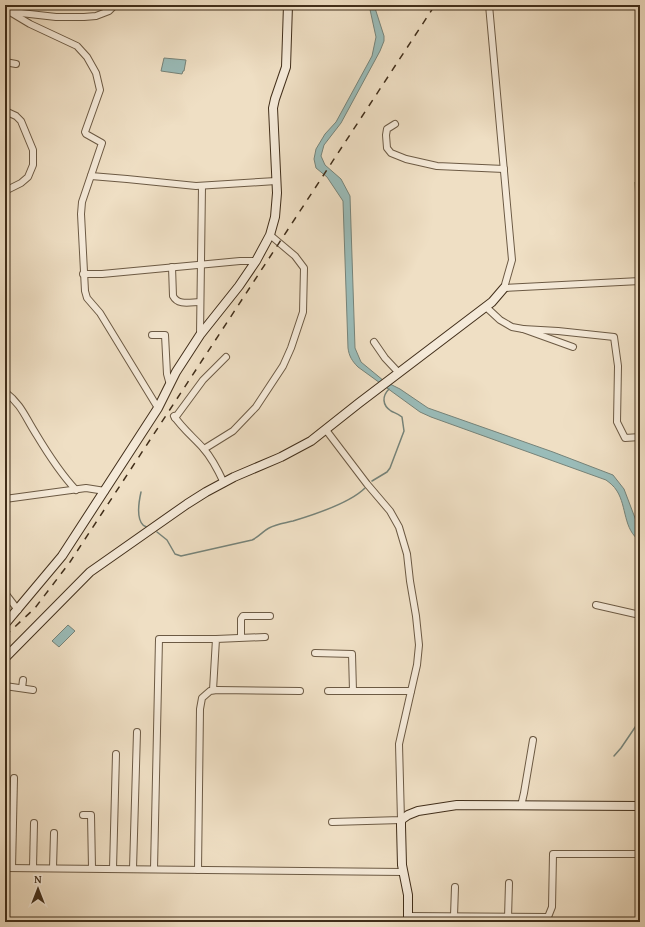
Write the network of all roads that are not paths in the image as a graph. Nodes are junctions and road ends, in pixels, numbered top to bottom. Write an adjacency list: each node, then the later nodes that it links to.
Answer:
1 (115, 5): 4 (street)
2 (288, 5): 11 (street)
3 (489, 5): 9 (street)
4 (6, 11): 10 (street)
5 (5, 62): 6 (street)
6 (16, 64)
7 (5, 111): 13 (street)
8 (395, 124): 9 (street)
9 (504, 169): 20 (street)
10 (91, 176): 12 (street); 18 (street)
11 (276, 182): 12 (street); 14 (street)
12 (202, 186): 16 (street)
13 (5, 191)
14 (270, 235): 15 (street); 35 (street)
15 (256, 262): 16 (street); 25 (street)
16 (200, 265): 17 (street); 21 (street)
17 (172, 267): 18 (street); 21 (street)
18 (83, 274): 32 (street)
19 (640, 281): 20 (street)
20 (504, 288): 22 (street)
21 (200, 302): 25 (street)
22 (486, 307): 23 (street); 29 (street)
23 (523, 329): 27 (street); 34 (street)
24 (152, 335): 30 (street)
25 (200, 335): 30 (street)
26 (374, 342): 29 (street)
27 (573, 347)
28 (226, 357): 35 (street)
29 (395, 376): 33 (street)
30 (170, 385): 32 (street)
31 (5, 392): 37 (street)
32 (158, 408): 38 (street)
33 (326, 430): 36 (street); 59 (street)
34 (640, 437)
35 (204, 449): 36 (street)
36 (224, 483): 50 (street)
37 (76, 490): 38 (street); 39 (street)
38 (105, 491): 42 (street)
39 (5, 499)
40 (5, 593): 42 (street)
41 (596, 605): 44 (street)
42 (18, 610): 45 (street)
43 (270, 616): 46 (street)
44 (640, 616)
45 (5, 624)
46 (241, 637): 47 (street); 48 (street)
47 (265, 637)
48 (216, 638): 55 (street); 79 (street)
49 (315, 653): 58 (street)
50 (5, 658)
51 (23, 680): 53 (street)
52 (5, 686): 53 (street)
53 (22, 688): 54 (street)
54 (33, 690)
55 (213, 690): 56 (street); 80 (street)
56 (300, 691)
57 (328, 691): 58 (street)
58 (353, 691): 59 (street)
59 (411, 691): 67 (street)
60 (137, 732): 78 (street)
61 (533, 740): 64 (street)
62 (116, 754): 77 (street)
63 (14, 778): 73 (street)
64 (520, 806): 65 (street); 67 (street)
65 (640, 806)
66 (83, 815): 76 (street)
67 (401, 820): 68 (street); 81 (street)
68 (332, 822)
69 (34, 823): 74 (street)
70 (54, 833): 75 (street)
71 (640, 854): 87 (street)
72 (5, 868): 73 (street)
73 (12, 868): 74 (street)
74 (33, 868): 75 (street)
75 (53, 868): 76 (street)
76 (92, 868): 77 (street)
77 (113, 869): 78 (street)
78 (133, 869): 79 (street)
79 (154, 869): 80 (street)
80 (198, 870): 81 (street)
81 (403, 872): 86 (street)
82 (510, 883): 85 (street)
83 (455, 887): 84 (street)
84 (454, 916): 85 (street); 86 (street)
85 (508, 918): 87 (street)
86 (408, 919)
87 (523, 920)

